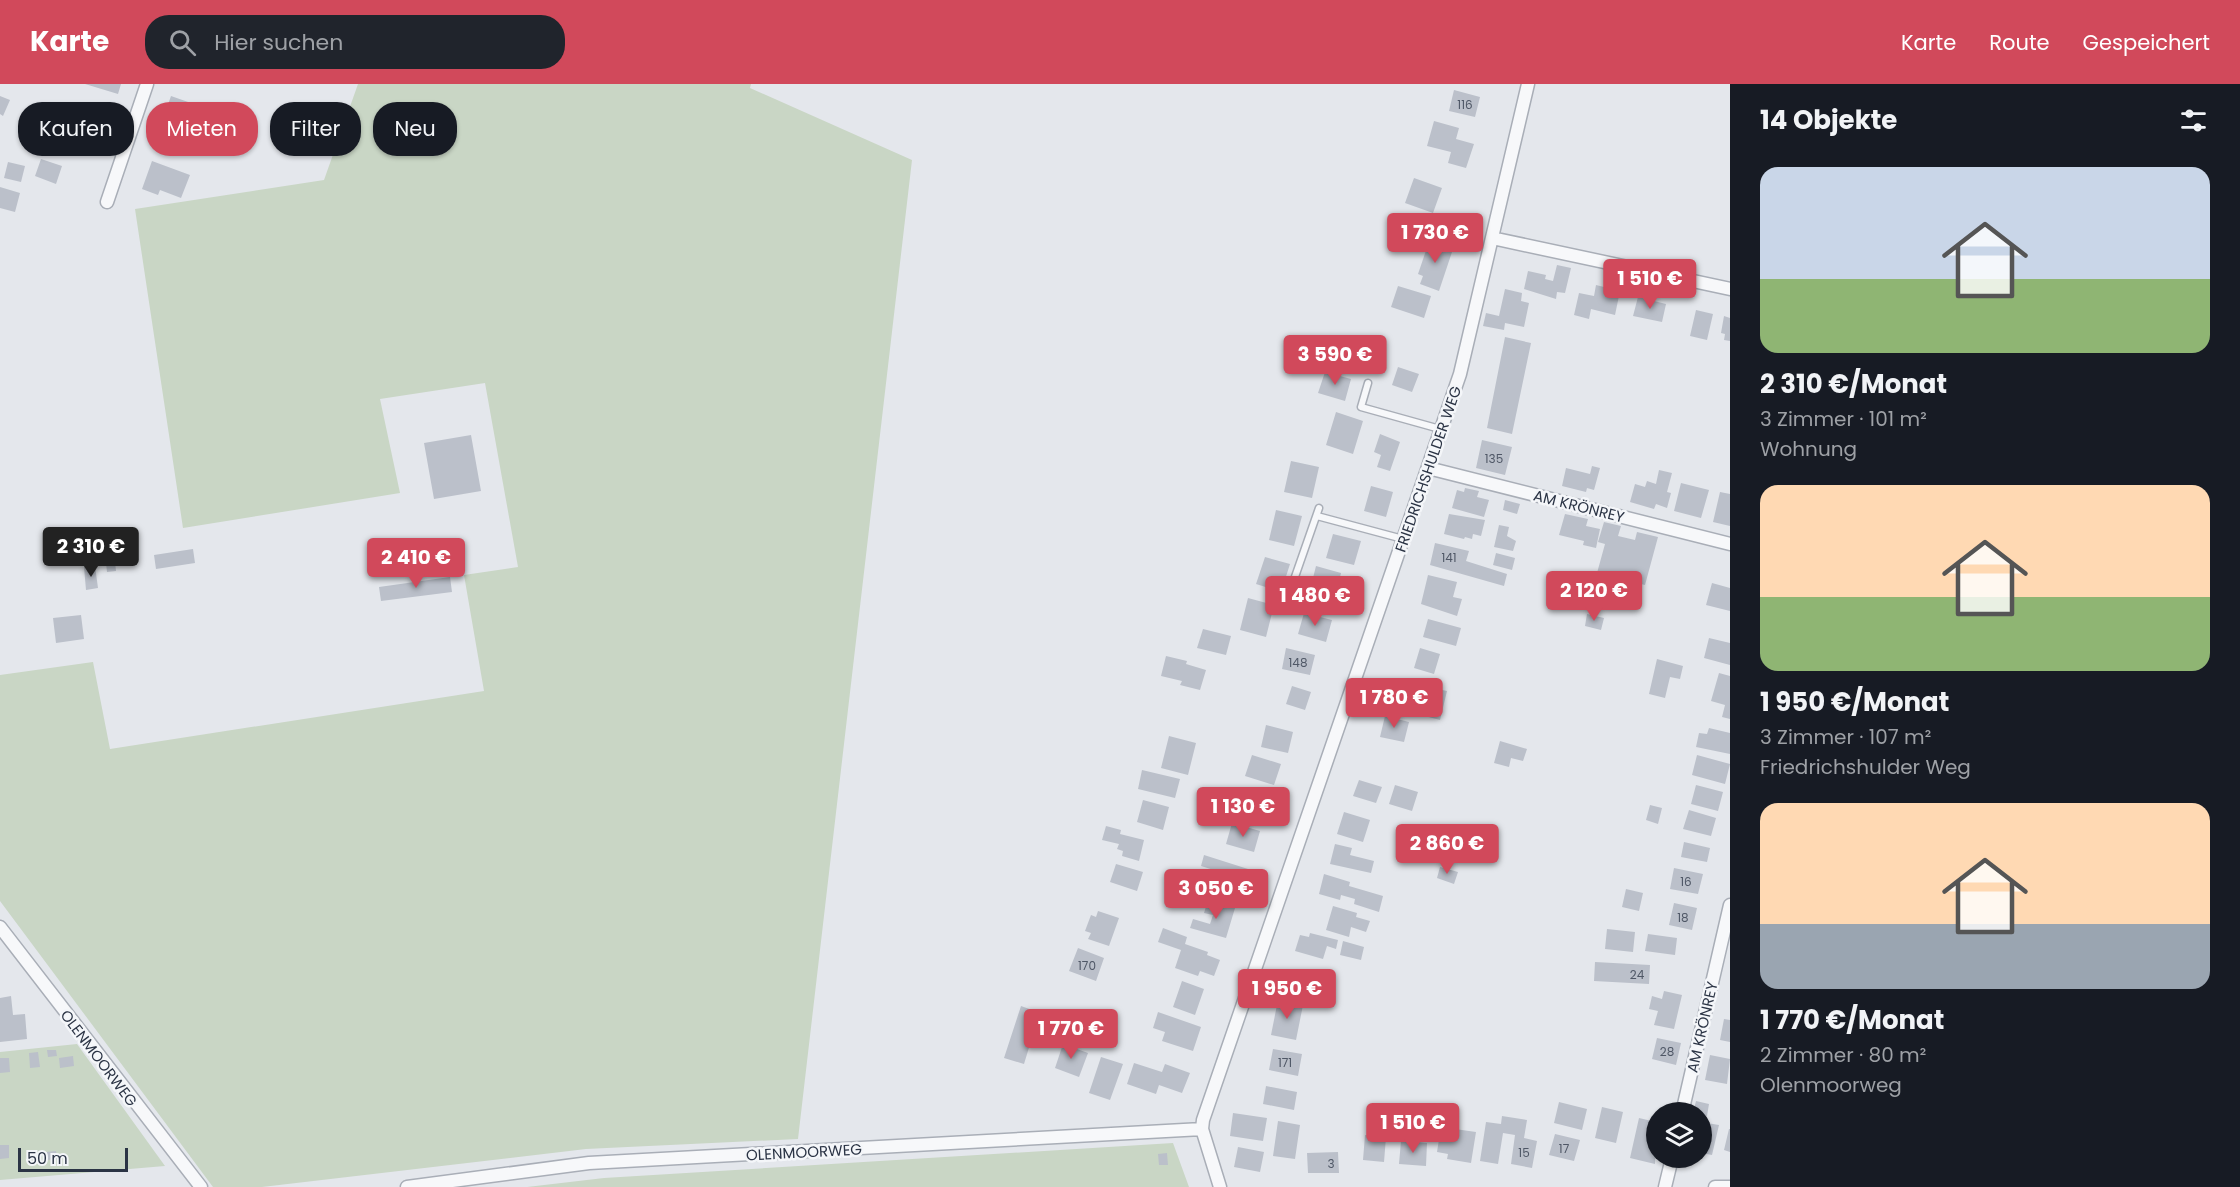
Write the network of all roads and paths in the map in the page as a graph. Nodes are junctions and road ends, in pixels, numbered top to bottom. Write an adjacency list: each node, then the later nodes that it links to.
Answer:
1 (147, 84): 3 (street)
2 (1528, 84): 4 (street, FRIEDRICHSHULDER WEG)
3 (107, 202)
4 (1492, 238): 5 (street); 7 (street, FRIEDRICHSHULDER WEG)
5 (1730, 289)
6 (1368, 383): 7 (lane)
7 (1441, 430): 8 (street, FRIEDRICHSHULDER WEG)
8 (1428, 468): 11 (street, FRIEDRICHSHULDER WEG); 12 (street, AM KRÖNREY)
9 (1319, 508): 10 (lane)
10 (1317, 516): 11 (lane); 13 (lane)
11 (1404, 539): 17 (street, FRIEDRICHSHULDER WEG)
12 (1730, 544)
13 (1289, 594)
14 (1730, 905): 16 (street, AM KRÖNREY)
15 (0, 927): 19 (street, OLENMOORWEG)
16 (1685, 1102)
17 (1202, 1129): 20 (street, OLENMOORWEG); 21 (street)
18 (1670, 1168): 22 (street)
19 (201, 1187)
20 (407, 1187)
21 (1220, 1187)
22 (1665, 1187)
23 (1715, 1187): 24 (street)
24 (1730, 1187)

